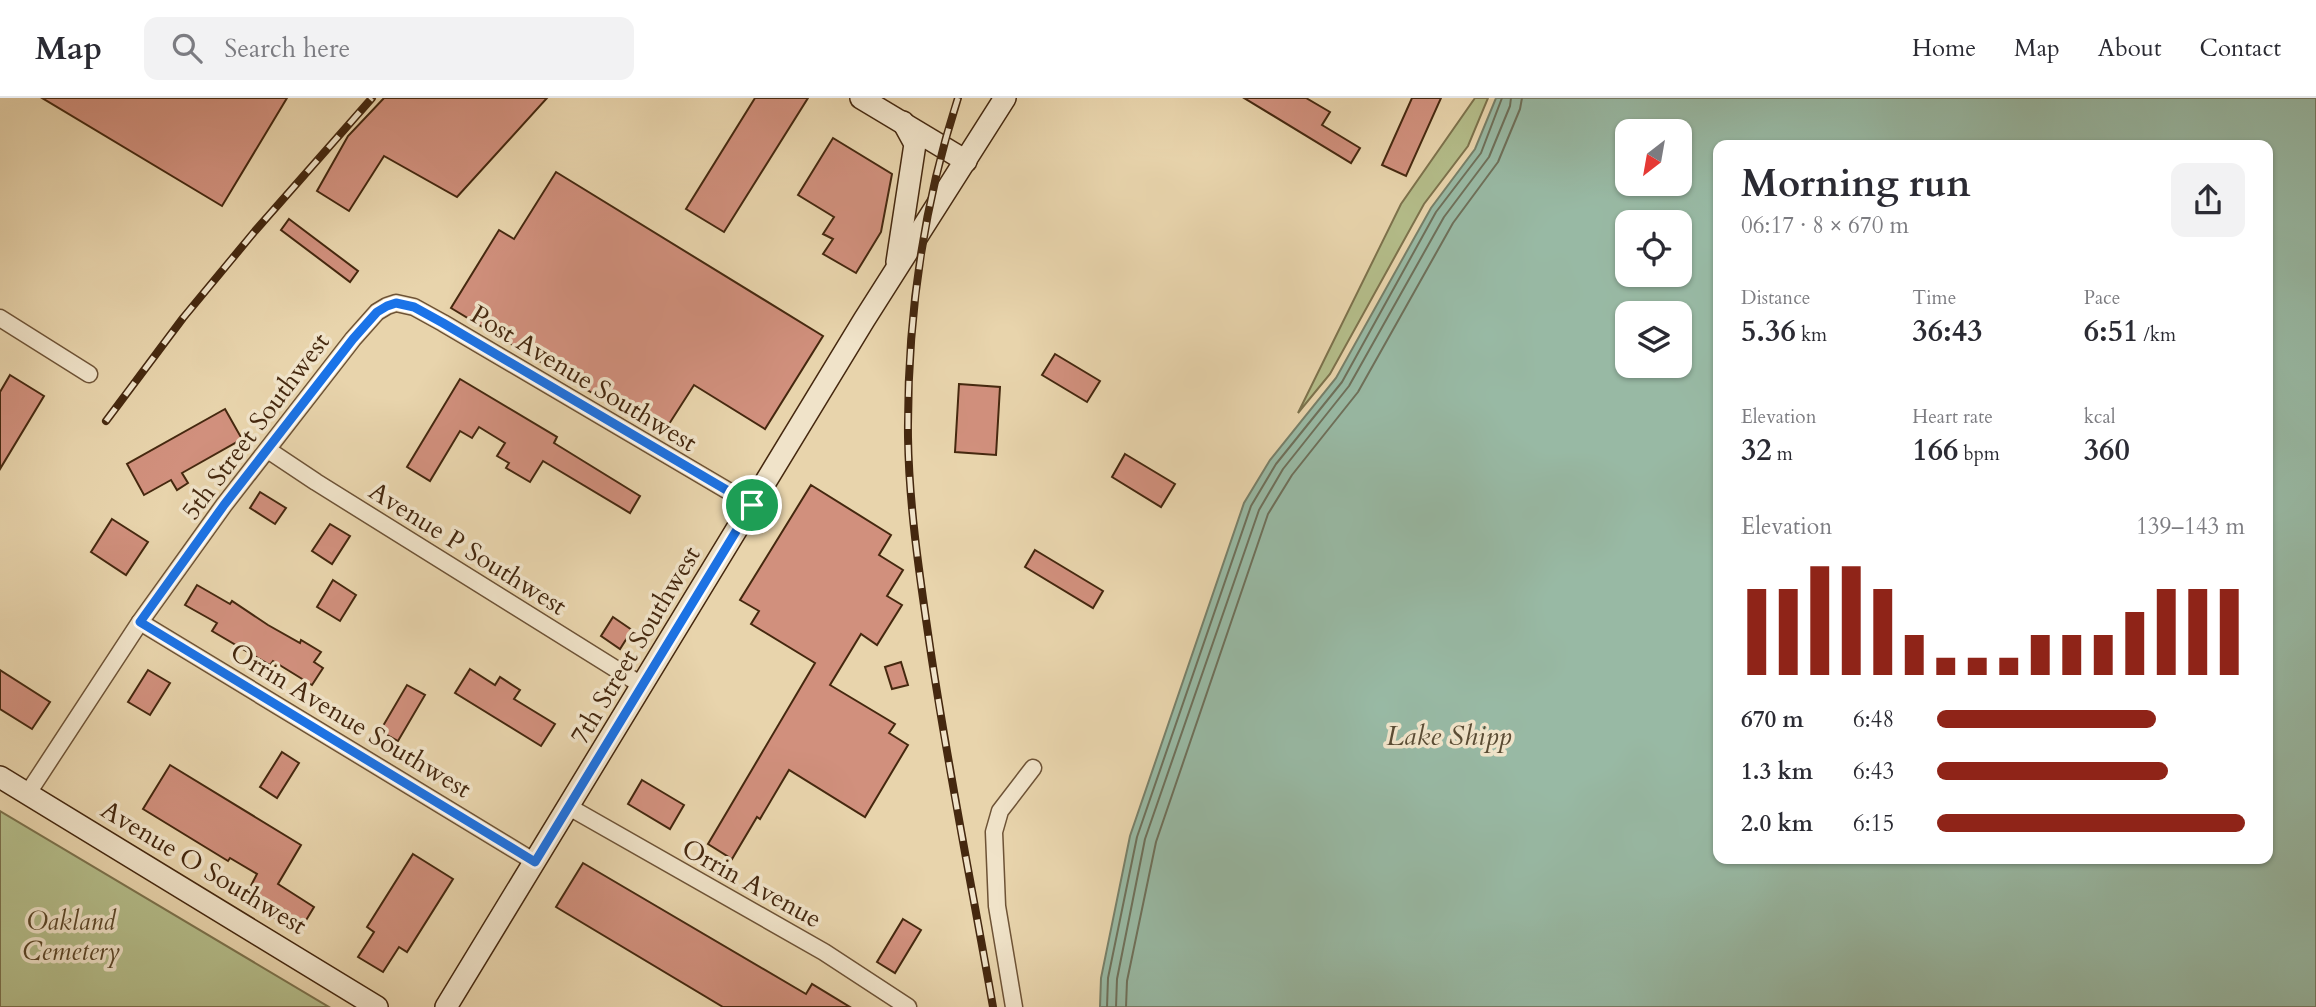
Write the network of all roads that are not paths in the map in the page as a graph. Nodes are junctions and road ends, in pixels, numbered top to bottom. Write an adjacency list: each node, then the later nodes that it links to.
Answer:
1 (861, 98): 3 (street)
2 (1005, 98): 4 (street, 7th Street Southwest)
3 (902, 122): 4 (street); 5 (street)
4 (966, 161): 5 (street, 7th Street Southwest)
5 (895, 273): 10 (street, 7th Street Southwest)
6 (389, 306): 9 (street, 5th Street Southwest); 10 (street, Post Avenue Southwest)
7 (0, 318): 8 (street)
8 (89, 374)
9 (268, 450): 11 (street, 5th Street Southwest); 12 (street, Avenue P Southwest)
10 (752, 505): 12 (street, 7th Street Southwest)
11 (140, 622): 15 (street, 5th Street Southwest); 17 (street, Orrin Avenue Southwest)
12 (643, 686): 16 (street, 7th Street Southwest)
13 (1033, 768): 21 (street)
14 (0, 776): 15 (street, Avenue O Southwest)
15 (28, 793): 19 (street, Avenue O Southwest)
16 (569, 807): 17 (street, 7th Street Southwest); 18 (street, Orrin Avenue)
17 (535, 862): 20 (street, 7th Street Southwest)
18 (904, 1006)
19 (377, 1007)
20 (446, 1007)
21 (1014, 1007)

